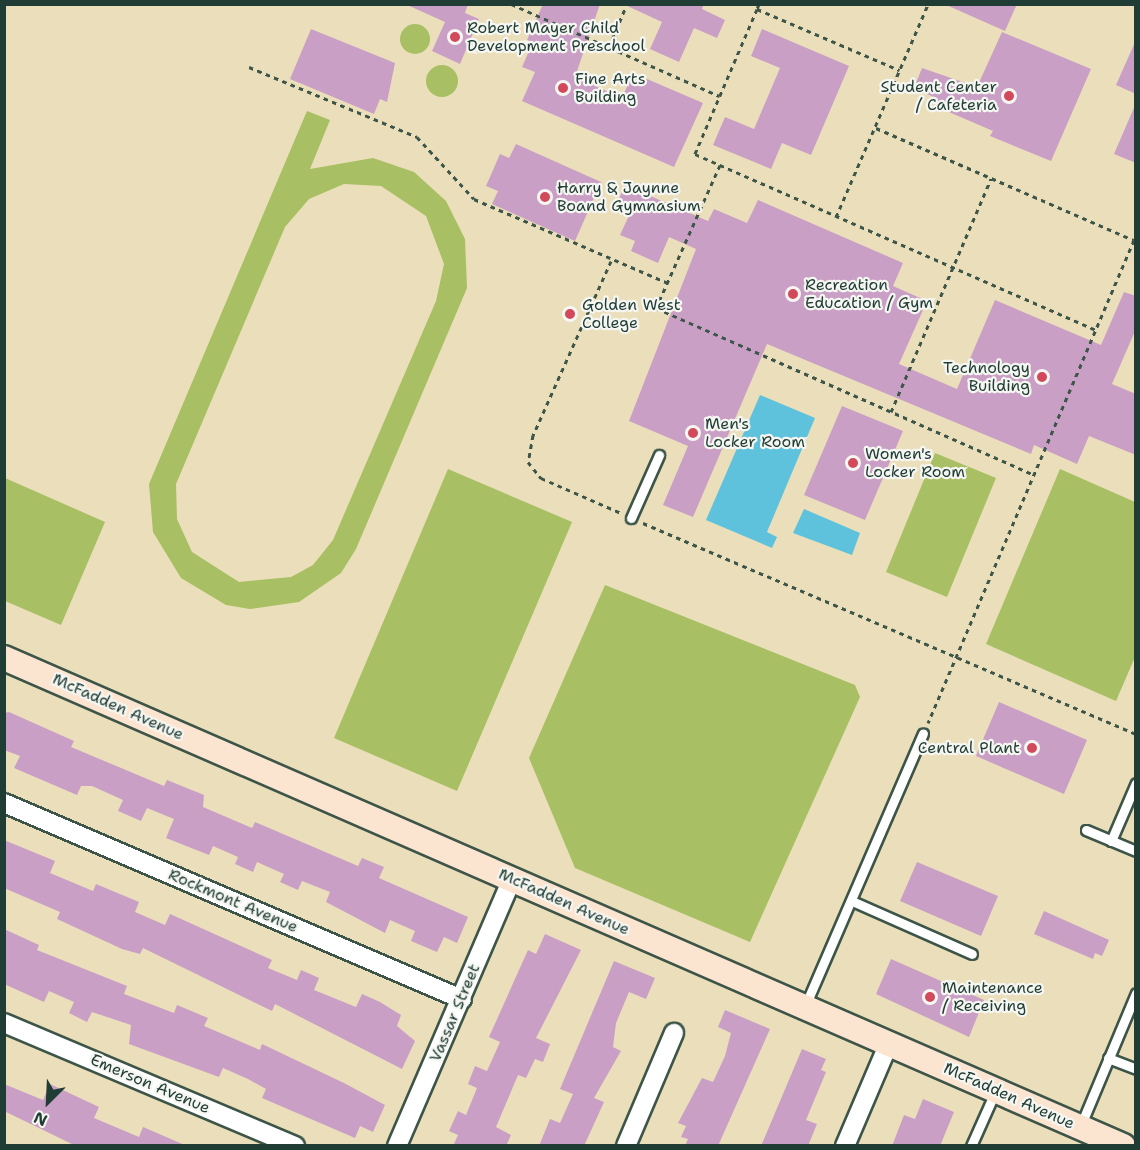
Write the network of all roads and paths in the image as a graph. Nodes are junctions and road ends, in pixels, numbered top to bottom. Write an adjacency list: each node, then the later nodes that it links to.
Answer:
1 (511, 4): 6 (path)
2 (627, 4): 6 (path)
3 (759, 4): 5 (path)
4 (928, 4): 8 (path)
5 (757, 9): 8 (path); 9 (path)
6 (609, 47): 9 (path)
7 (249, 67): 15 (path)
8 (900, 70): 10 (path)
9 (720, 96): 11 (path)
10 (876, 128): 12 (path); 13 (path)
11 (721, 165): 13 (path); 17 (path)
12 (991, 178): 14 (path); 16 (path)
13 (836, 217): 16 (path)
14 (1135, 240): 18 (path)
15 (611, 261): 17 (path); 22 (path)
16 (952, 267): 18 (path); 19 (path)
17 (668, 284): 19 (path)
18 (1095, 330): 21 (path)
19 (891, 412): 21 (path)
20 (658, 455): 22 (lane)
21 (1033, 474): 23 (path)
22 (631, 518): 23 (path)
23 (957, 657): 25 (path); 26 (path)
24 (4, 658): 32 (street, McFadden Avenue)
25 (923, 733): 33 (lane)
26 (1136, 734)
27 (1136, 783): 30 (lane)
28 (4, 802): 36 (street, Rockmont Avenue)
29 (1086, 830): 30 (lane)
30 (1111, 841): 31 (lane)
31 (1136, 852)
32 (512, 879): 36 (street, Vassar Street); 37 (street, McFadden Avenue)
33 (852, 901): 34 (lane); 37 (lane)
34 (972, 954)
35 (1136, 993): 41 (lane)
36 (462, 999): 47 (street, Vassar Street)
37 (805, 1007): 40 (street, McFadden Avenue)
38 (4, 1023): 46 (street, Emerson Avenue)
39 (674, 1033): 48 (street)
40 (889, 1043): 43 (street, McFadden Avenue); 49 (street)
41 (1108, 1058): 42 (lane); 44 (lane)
42 (1136, 1069)
43 (996, 1090): 44 (street, McFadden Avenue); 50 (lane)
44 (1080, 1127): 45 (street, McFadden Avenue)
45 (1115, 1144)
46 (295, 1146)
47 (397, 1146)
48 (626, 1146)
49 (845, 1146)
50 (971, 1146)

